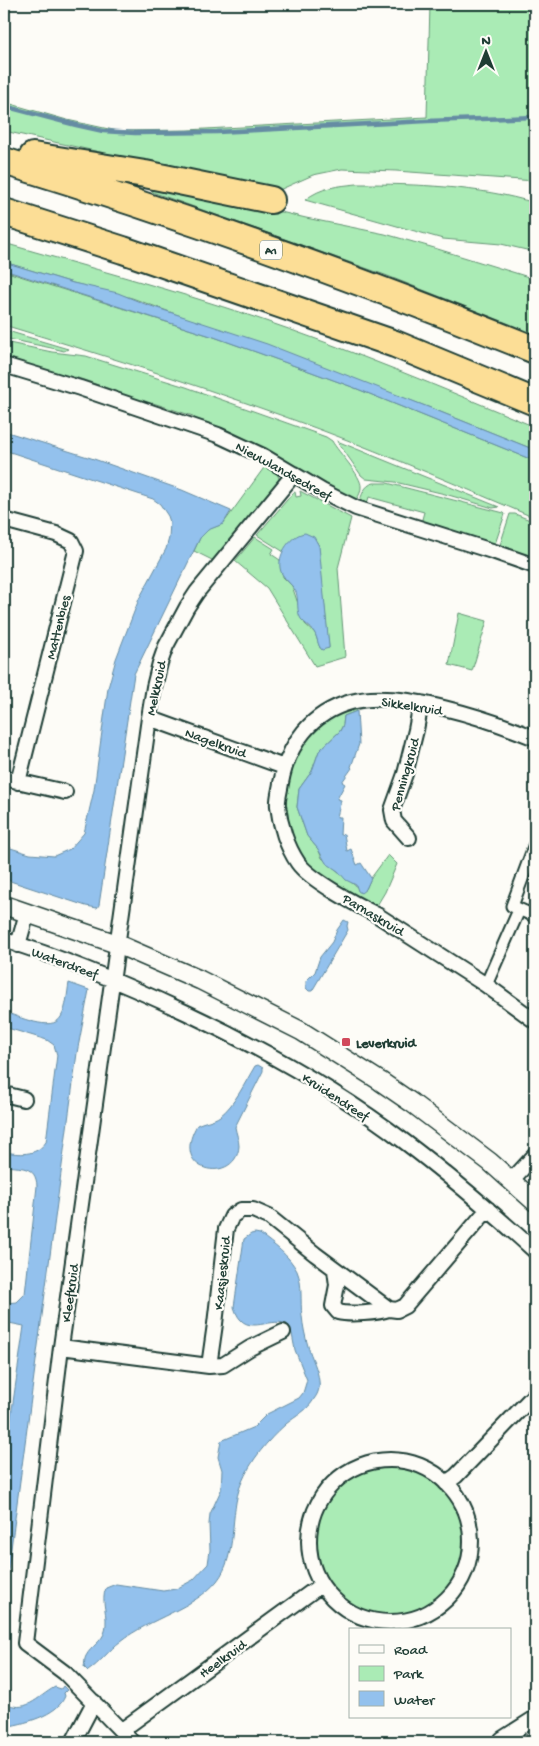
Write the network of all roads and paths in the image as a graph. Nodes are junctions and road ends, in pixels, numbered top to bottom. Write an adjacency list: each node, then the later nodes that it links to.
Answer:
1 (4, 152): 3 (highway)
2 (4, 161): 5 (highway, A1)
3 (271, 200)
4 (4, 212): 7 (highway)
5 (535, 350)
6 (4, 365): 8 (street, Nieuwlandsedreef)
7 (535, 402)
8 (294, 474): 10 (street, Nieuwlandsedreef); 12 (street, Melkkruid)
9 (4, 520): 16 (street, Mattenbies)
10 (535, 566)
11 (421, 703): 13 (street, Sikkelkruid); 14 (street, Sikkelkruid); 18 (street, Penningkruid)
12 (148, 718): 14 (street, Nagelkruid); 25 (street, Melkkruid)
13 (535, 738)
14 (284, 767): 28 (street, Parnaskruid)
15 (4, 778): 16 (street)
16 (18, 782): 17 (street)
17 (65, 792)
18 (409, 838)
19 (535, 844): 22 (street)
20 (4, 905): 23 (street)
21 (535, 908): 22 (street)
22 (519, 910): 28 (street)
23 (28, 913): 25 (street); 26 (street, Waterdreef)
24 (4, 940): 26 (street, Waterdreef)
25 (116, 944): 27 (street, Kleefkruid); 33 (street)
26 (18, 945): 27 (street, Waterdreef)
27 (112, 979): 35 (street, Kruidendreef); 40 (street, Kleefkruid)
28 (486, 985): 29 (street, Parnaskruid)
29 (535, 1021)
30 (4, 1094): 31 (street)
31 (24, 1099)
32 (535, 1155): 33 (street)
33 (512, 1180): 34 (street)
34 (535, 1202)
35 (488, 1209): 36 (street, Kruidendreef); 38 (street)
36 (535, 1251)
37 (335, 1270): 38 (street, Kaasjeskruid); 38 (street); 41 (street, Kaasjeskruid)
38 (389, 1309)
39 (283, 1332): 41 (street)
40 (61, 1347): 41 (street); 45 (street, Kleefkruid)
41 (209, 1366)
42 (535, 1394): 43 (street)
43 (446, 1483): 44 (street); 44 (street)
44 (321, 1585): 47 (street, Heelkruid)
45 (94, 1702): 47 (street); 49 (street)
46 (535, 1718): 48 (street)
47 (122, 1730): 50 (street)
48 (502, 1739)
49 (74, 1742)
50 (132, 1742)

